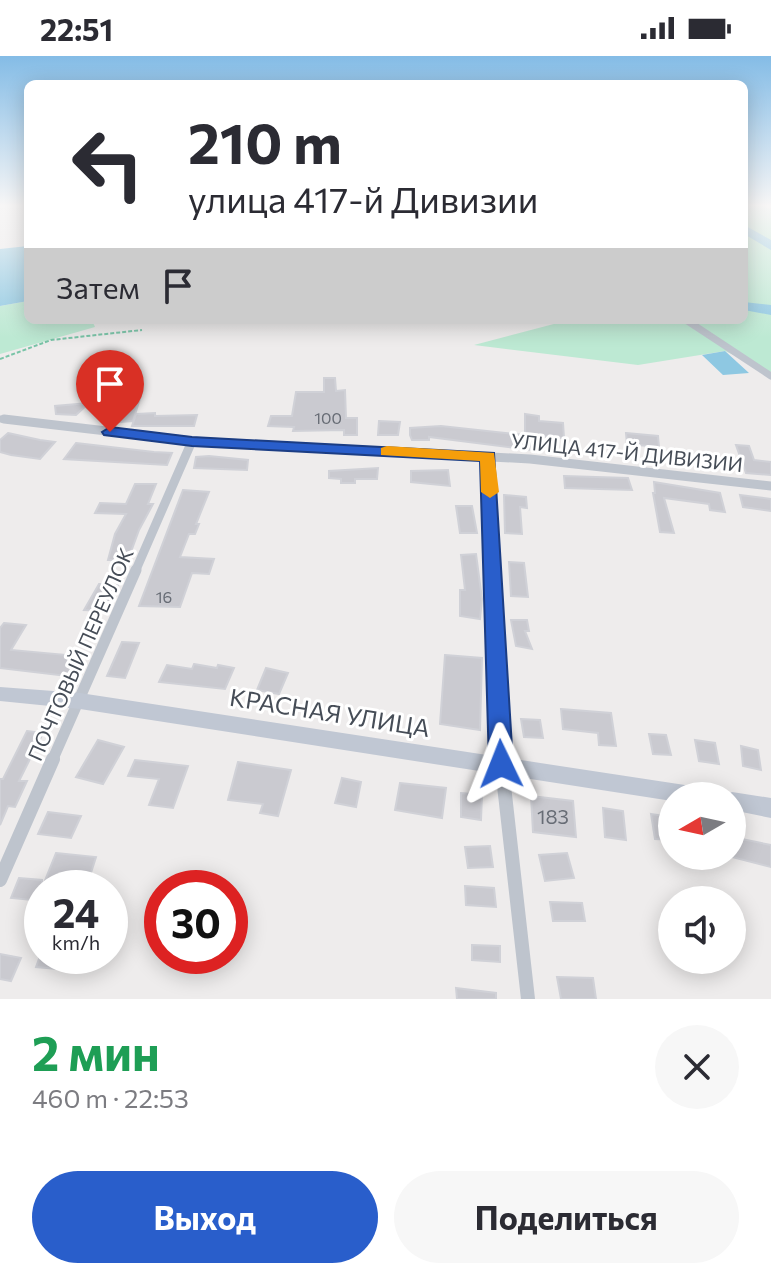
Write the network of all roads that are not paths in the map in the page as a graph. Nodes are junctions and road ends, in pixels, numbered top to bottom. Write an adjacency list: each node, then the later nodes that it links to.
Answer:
1 (692, 324): 2 (street)
2 (771, 376)
3 (0, 419): 4 (street, УЛИЦА 417-Й ДИВИЗИИ)
4 (192, 441): 5 (street, УЛИЦА 417-Й ДИВИЗИИ); 8 (street, ПОЧТОВЫЙ ПЕРЕУЛОК)
5 (488, 457): 6 (street, УЛИЦА 417-Й ДИВИЗИИ); 9 (street)
6 (771, 486)
7 (0, 694): 8 (street, КРАСНАЯ УЛИЦА)
8 (80, 701): 9 (street, КРАСНАЯ УЛИЦА); 13 (street, ПОЧТОВЫЙ ПЕРЕУЛОК)
9 (501, 764): 10 (street, КРАСНАЯ УЛИЦА); 14 (street)
10 (658, 790)
11 (746, 804): 12 (street)
12 (771, 808)
13 (0, 880)
14 (528, 999)

